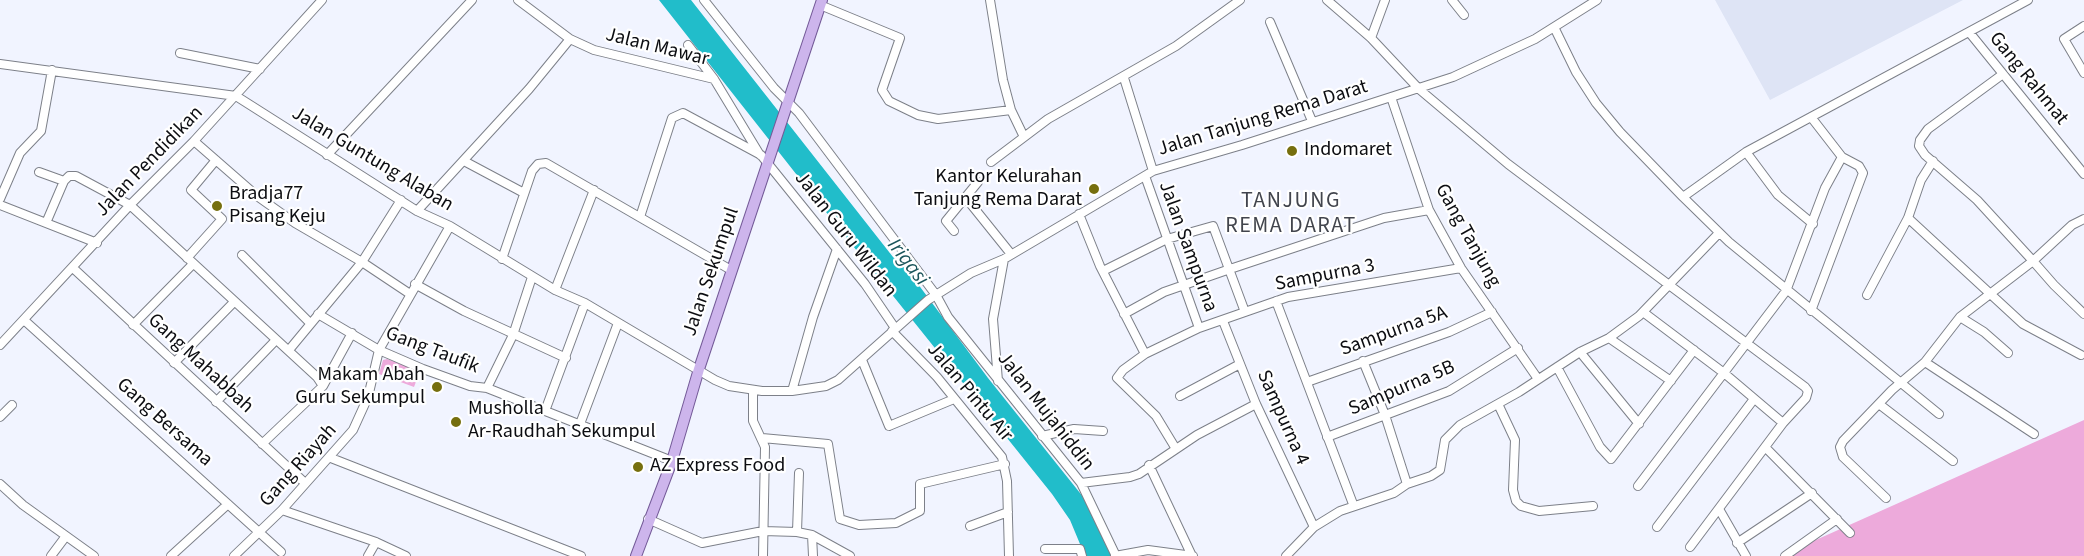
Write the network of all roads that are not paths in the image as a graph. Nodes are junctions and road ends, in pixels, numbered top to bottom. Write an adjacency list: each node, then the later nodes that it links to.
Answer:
1 (321, 0): 23 (street, Jalan Pendidikan)
2 (472, 0): 39 (street)
3 (518, 0): 19 (street, Jalan Mawar)
4 (704, 0): 32 (street, Jalan Mujahiddin)
5 (990, 0): 33 (street)
6 (1240, 0): 27 (street)
7 (1327, 0): 18 (street)
8 (1385, 0): 18 (street)
9 (1452, 0): 13 (street)
10 (2028, 0): 17 (street)
11 (1592, 1): 16 (street, Jalan Tanjung Rema Darat)
12 (821, 3): 32 (main road, Jalan Sekumpul); 33 (street)
13 (1464, 15)
14 (1270, 22): 35 (street)
15 (2084, 26): 25 (street)
16 (1554, 27): 29 (street, Jalan Tanjung Rema Darat); 54 (street)
17 (1969, 32): 26 (street, Gang Rahmat); 34 (street)
18 (1371, 38): 29 (street)
19 (570, 39): 28 (street, Jalan Mawar); 43 (street)
20 (688, 45): 28 (street)
21 (180, 54): 23 (street)
22 (0, 64): 24 (street, Jalan Guntung Alaban)
23 (260, 69): 30 (street, Jalan Pendidikan)
24 (52, 70): 30 (street, Jalan Guntung Alaban); 56 (street)
25 (2084, 73)
26 (2003, 74): 44 (street); 48 (street, Gang Rahmat)
27 (1124, 78): 36 (street); 46 (street)
28 (714, 79): 41 (street, Jalan Mawar)
29 (1419, 89): 31 (street, Jalan Tanjung Rema Darat); 87 (street)
30 (236, 96): 37 (street, Jalan Pendidikan); 39 (street, Jalan Guntung Alaban)
31 (1390, 97): 35 (street, Jalan Tanjung Rema Darat); 60 (street, Gang Tanjung)
32 (788, 101): 41 (main road, Jalan Sekumpul); 94 (street, Jalan Mujahiddin)
33 (1011, 110): 36 (street)
34 (1811, 117): 38 (street); 40 (street)
35 (1312, 121): 46 (street, Jalan Tanjung Rema Darat)
36 (1024, 137): 45 (street)
37 (194, 141): 42 (street); 59 (street, Jalan Pendidikan)
38 (1746, 152): 54 (street); 67 (street)
39 (327, 155): 57 (street, Jalan Guntung Alaban)
40 (1842, 157): 67 (street); 98 (street)
41 (764, 159): 63 (street); 73 (street, Jalan Guru Wildan); 83 (main road, Jalan Sekumpul)
42 (216, 160): 77 (street); 79 (street)
43 (464, 161): 53 (street); 61 (street)
44 (1933, 161): 64 (street); 78 (street)
45 (991, 162)
46 (1153, 171): 49 (street, Jalan Tanjung Rema Darat)
47 (39, 172): 50 (street)
48 (2084, 174)
49 (1145, 176): 62 (street, Jalan Tanjung Rema Darat); 71 (street, Jalan Sampurna)
50 (64, 181): 59 (street); 66 (street)
51 (978, 182): 55 (street)
52 (594, 190): 53 (street); 63 (street); 89 (street)
53 (524, 193): 76 (street)
54 (1683, 197): 70 (street)
55 (966, 198): 69 (street); 75 (street)
56 (0, 199)
57 (401, 200): 61 (street, Jalan Guntung Alaban); 79 (street)
58 (0, 205): 66 (street)
59 (130, 205): 72 (street, Jalan Pendidikan); 77 (street)
60 (1429, 210): 81 (street, Gang Tanjung); 82 (street)
61 (417, 211): 68 (street, Jalan Guntung Alaban)
62 (1079, 214): 75 (street, Jalan Tanjung Rema Darat); 84 (street)
63 (640, 217): 83 (street)
64 (1908, 218): 92 (street); 93 (street)
65 (2084, 219): 78 (street)
66 (46, 224): 72 (street)
67 (1814, 224): 90 (street)
68 (450, 226): 76 (street, Jalan Guntung Alaban); 86 (street, Gang Riayah)
69 (954, 231)
70 (1719, 233): 87 (street); 90 (street)
71 (1167, 239): 82 (street); 84 (street); 88 (street, Jalan Sampurna)
72 (97, 243): 80 (street, Jalan Pendidikan)
73 (837, 249): 111 (street, Jalan Guru Wildan); 144 (street)
74 (242, 255): 108 (street)
75 (1008, 257): 94 (street, Jalan Tanjung Rema Darat); 137 (street)
76 (502, 259): 85 (street, Jalan Guntung Alaban)
77 (190, 261): 96 (street); 110 (street)
78 (2033, 261): 93 (street); 104 (street)
79 (362, 262): 91 (street); 102 (street)
80 (73, 268): 106 (street, Jalan Pendidikan); 110 (street, Gang Mahabbah)
81 (1461, 268): 95 (street, Sampurna 3); 100 (street, Gang Tanjung)
82 (1230, 269): 88 (street); 99 (street)
83 (731, 270): 134 (main road, Jalan Sekumpul)
84 (1103, 271): 103 (street)
85 (532, 277): 89 (street, Jalan Guntung Alaban); 114 (street)
86 (415, 284): 91 (street, Gang Riayah); 114 (street)
87 (1670, 286): 101 (street); 118 (street)
88 (1184, 287): 103 (street); 112 (street, Jalan Sampurna)
89 (555, 290): 97 (street, Jalan Guntung Alaban)
90 (1786, 291): 98 (street); 118 (street)
91 (410, 294): 121 (street, Gang Riayah)
92 (1867, 295)
93 (1991, 295): 105 (street); 126 (street)
94 (932, 298): 111 (street, Jalan Tanjung Rema Darat); 137 (street, Jalan Mujahiddin)
95 (1276, 301): 99 (street, Sampurna 3); 139 (street)
96 (234, 302): 116 (street); 131 (street)
97 (585, 303): 109 (street, Jalan Guntung Alaban); 127 (street)
98 (1811, 311): 140 (street)
99 (1245, 312): 107 (street, Sampurna 3)
100 (1492, 312): 119 (street, Gang Tanjung); 129 (street, Sampurna 5A)
101 (1643, 312): 115 (street); 122 (street)
102 (318, 314): 108 (street); 113 (street, Gang Taufik)
103 (1124, 314): 125 (street)
104 (2084, 314)
105 (1960, 317): 124 (street); 130 (street)
106 (24, 320): 117 (street, Jalan Pendidikan); 181 (street, Gang Bersama)
107 (1223, 321): 112 (street, Sampurna 3); 132 (street, Sampurna 4)
108 (310, 323): 120 (street)
109 (618, 323): 134 (street, Jalan Guntung Alaban); 158 (street)
110 (134, 325): 131 (street, Gang Mahabbah)
111 (895, 328): 128 (street, Jalan Tanjung Rema Darat); 146 (street, Jalan Pintu Air)
112 (1199, 328): 125 (street, Sampurna 3)
113 (352, 333): 121 (street, Gang Taufik); 141 (street)
114 (513, 335): 127 (street); 142 (street)
115 (1609, 338): 123 (street); 138 (street)
116 (276, 340): 120 (street); 148 (street)
117 (0, 345)
118 (1745, 345): 135 (street); 157 (street)
119 (1518, 348): 136 (street, Gang Tanjung); 155 (street, Sampurna 5B)
120 (289, 350): 141 (street)
121 (379, 350): 142 (street, Gang Taufik); 168 (street, Gang Riayah)
122 (1694, 350): 135 (street); 138 (street)
123 (1580, 352): 133 (street); 159 (street)
124 (2008, 353)
125 (1145, 354): 167 (street, Sampurna 3)
126 (2081, 355)
127 (566, 358): 153 (street)
128 (862, 360): 144 (street, Jalan Tanjung Rema Darat); 146 (street)
129 (1363, 361): 139 (street, Sampurna 5A); 155 (street)
130 (1925, 362): 140 (street); 161 (street)
131 (174, 363): 148 (street, Gang Mahabbah)
132 (1240, 364): 145 (street); 149 (street, Sampurna 4)
133 (1557, 368): 136 (street); 159 (street)
134 (699, 369): 143 (street, Jalan Tanjung Rema Darat); 169 (main road, Jalan Sekumpul)
135 (1724, 373): 147 (street); 178 (street)
136 (1538, 379): 150 (street)
137 (998, 381): 162 (street, Jalan Mujahiddin)
138 (1671, 381): 159 (street)
139 (1307, 382): 163 (street)
140 (1901, 382): 151 (street); 154 (street)
141 (323, 386): 165 (street)
142 (487, 388): 153 (street, Gang Taufik)
143 (753, 390): 144 (street, Jalan Tanjung Rema Darat); 164 (street)
144 (792, 391)
145 (1180, 396)
146 (954, 399): 171 (street, Jalan Pintu Air)
147 (1754, 399): 157 (street); 190 (street)
148 (216, 402): 165 (street, Gang Mahabbah)
149 (1256, 404): 167 (street); 191 (street, Sampurna 4)
150 (1498, 404): 177 (street); 183 (street)
151 (1879, 404): 170 (street); 180 (street)
152 (12, 405): 156 (street)
153 (545, 411): 158 (street, Gang Taufik)
154 (1939, 414)
155 (1385, 415): 163 (street, Sampurna 5B); 177 (street)
156 (0, 417)
157 (1783, 423): 166 (street)
158 (580, 424): 169 (street, Gang Taufik)
159 (1639, 424)
160 (1103, 431): 162 (street)
161 (2034, 434)
162 (1042, 436): 175 (street, Jalan Mujahiddin)
163 (1327, 437): 182 (street)
164 (762, 438): 171 (street); 192 (street)
165 (262, 444): 174 (street, Gang Mahabbah)
166 (1765, 447): 179 (street); 184 (street)
167 (1176, 449): 172 (street)
168 (331, 458): 174 (street, Gang Riayah); 211 (street)
169 (672, 461): 187 (main road, Jalan Sekumpul)
170 (1953, 461)
171 (1005, 464): 186 (street, Jalan Pintu Air)
172 (1149, 465): 175 (street); 204 (street)
173 (799, 473): 194 (street)
174 (305, 483): 185 (street, Gang Riayah)
175 (1081, 483): 218 (street, Jalan Mujahiddin)
176 (0, 484): 197 (street)
177 (1407, 484): 182 (street)
178 (1638, 486)
179 (1812, 493): 188 (street); 199 (street)
180 (1886, 498)
181 (228, 504): 193 (street, Gang Bersama); 207 (street)
182 (1353, 504): 191 (street)
183 (1593, 506)
184 (1719, 509): 199 (street); 200 (street)
185 (282, 510): 193 (street, Gang Riayah); 198 (street)
186 (1008, 513): 189 (street); 216 (street, Jalan Pintu Air)
187 (648, 519): 192 (street); 212 (main road, Jalan Sekumpul)
188 (1838, 519): 195 (street); 221 (street)
189 (970, 526)
190 (1656, 526)
191 (1314, 528): 219 (street)
192 (763, 531): 194 (street); 213 (street)
193 (260, 532): 202 (street, Gang Bersama); 208 (street, Gang Riayah)
194 (797, 532): 196 (street)
195 (1850, 533)
196 (812, 535): 214 (street); 215 (street)
197 (66, 536): 205 (street); 206 (street)
198 (376, 542): 209 (street); 210 (street)
199 (1737, 543): 220 (street)
200 (1690, 548)
201 (1045, 549): 203 (street)
202 (281, 552)
203 (1071, 552): 217 (street)
204 (1192, 555): 218 (street)
205 (51, 556)
206 (94, 556)
207 (171, 556)
208 (234, 556)
209 (368, 556)
210 (406, 556)
211 (581, 556)
212 (636, 556)
213 (763, 556)
214 (813, 556)
215 (850, 556)
216 (1010, 556)
217 (1082, 556)
218 (1116, 556)
219 (1286, 556)
220 (1746, 556)
221 (1785, 556)

